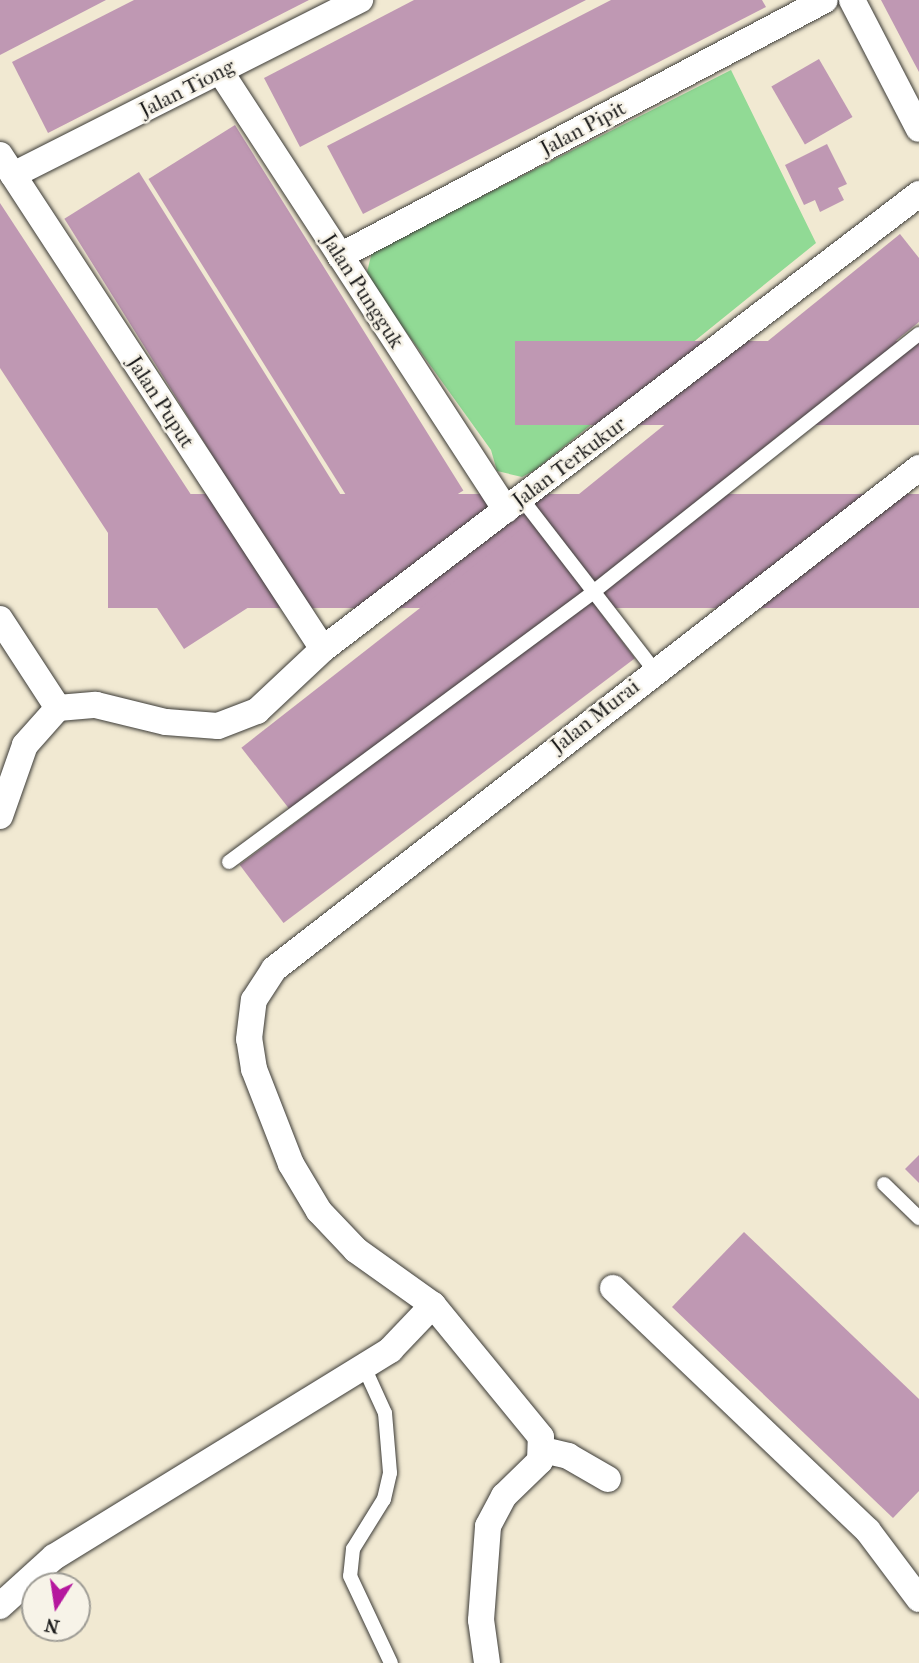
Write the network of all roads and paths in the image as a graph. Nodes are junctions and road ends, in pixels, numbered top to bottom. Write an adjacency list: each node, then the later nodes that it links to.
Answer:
1 (360, 0): 4 (street, Jalan Tiong)
2 (825, 0): 8 (street, Jalan Pipit)
3 (852, 0): 5 (street)
4 (220, 71): 6 (street, Jalan Tiong); 8 (street, Jalan Pungguk)
5 (919, 129)
6 (6, 165): 14 (street, Jalan Puput)
7 (919, 194): 11 (street, Jalan Terkukur)
8 (340, 256): 11 (street, Jalan Pungguk)
9 (919, 334): 12 (lane)
10 (919, 468): 15 (street, Jalan Murai)
11 (514, 504): 12 (lane); 14 (street, Jalan Terkukur)
12 (592, 593): 15 (lane); 18 (lane)
13 (0, 619): 16 (street)
14 (323, 649): 16 (street, Jalan Terkukur)
15 (654, 670): 22 (street, Jalan Murai)
16 (58, 708): 17 (street)
17 (0, 816)
18 (229, 862)
19 (884, 1185): 20 (lane)
20 (919, 1218)
21 (613, 1288): 26 (street)
22 (433, 1305): 23 (street); 24 (street, Jalan Murai)
23 (364, 1367): 28 (street); 29 (lane)
24 (542, 1450): 25 (street); 30 (street)
25 (608, 1479)
26 (909, 1565): 27 (street)
27 (919, 1599)
28 (0, 1606)
29 (391, 1663)
30 (487, 1663)

